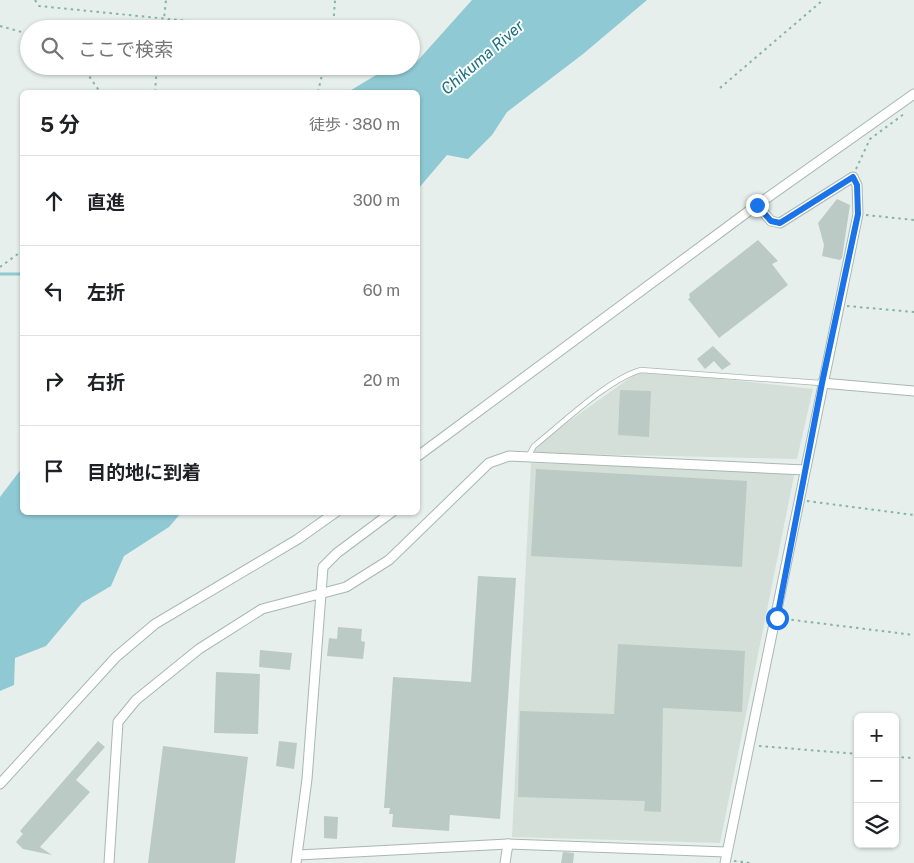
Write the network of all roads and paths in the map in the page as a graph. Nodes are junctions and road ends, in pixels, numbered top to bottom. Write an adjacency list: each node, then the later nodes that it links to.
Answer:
1 (35, 0): 5 (path)
2 (166, 0): 5 (path)
3 (335, 0): 7 (path)
4 (823, 0): 13 (path)
5 (164, 19): 6 (path)
6 (174, 20)
7 (334, 20)
8 (0, 26): 9 (path)
9 (20, 32)
10 (88, 75): 14 (path)
11 (156, 75): 15 (path)
12 (322, 75): 16 (path)
13 (720, 88)
14 (99, 90)
15 (155, 90)
16 (318, 90)
17 (914, 94): 20 (street)
18 (910, 110): 19 (path)
19 (853, 177): 20 (street); 21 (street)
20 (757, 205): 29 (street)
21 (858, 214): 22 (path); 25 (street)
22 (914, 220)
23 (20, 252): 24 (path)
24 (0, 265)
25 (840, 305): 26 (path); 27 (street)
26 (914, 312)
27 (822, 383): 28 (street); 30 (lane); 31 (street)
28 (914, 390)
29 (420, 455)
30 (528, 458): 31 (street); 36 (street)
31 (805, 470): 32 (street)
32 (800, 500): 35 (path); 37 (street)
33 (332, 515): 43 (street)
34 (388, 515): 36 (street)
35 (914, 515)
36 (320, 594): 46 (street); 47 (street)
37 (777, 618): 38 (path); 39 (street)
38 (914, 635)
39 (749, 746): 40 (path); 45 (street)
40 (854, 754)
41 (899, 757): 42 (path)
42 (914, 758)
43 (0, 784)
44 (508, 844): 45 (street); 46 (street); 48 (street)
45 (726, 852): 49 (street); 50 (path)
46 (297, 859)
47 (109, 863)
48 (505, 863)
49 (724, 863)
50 (750, 863)

